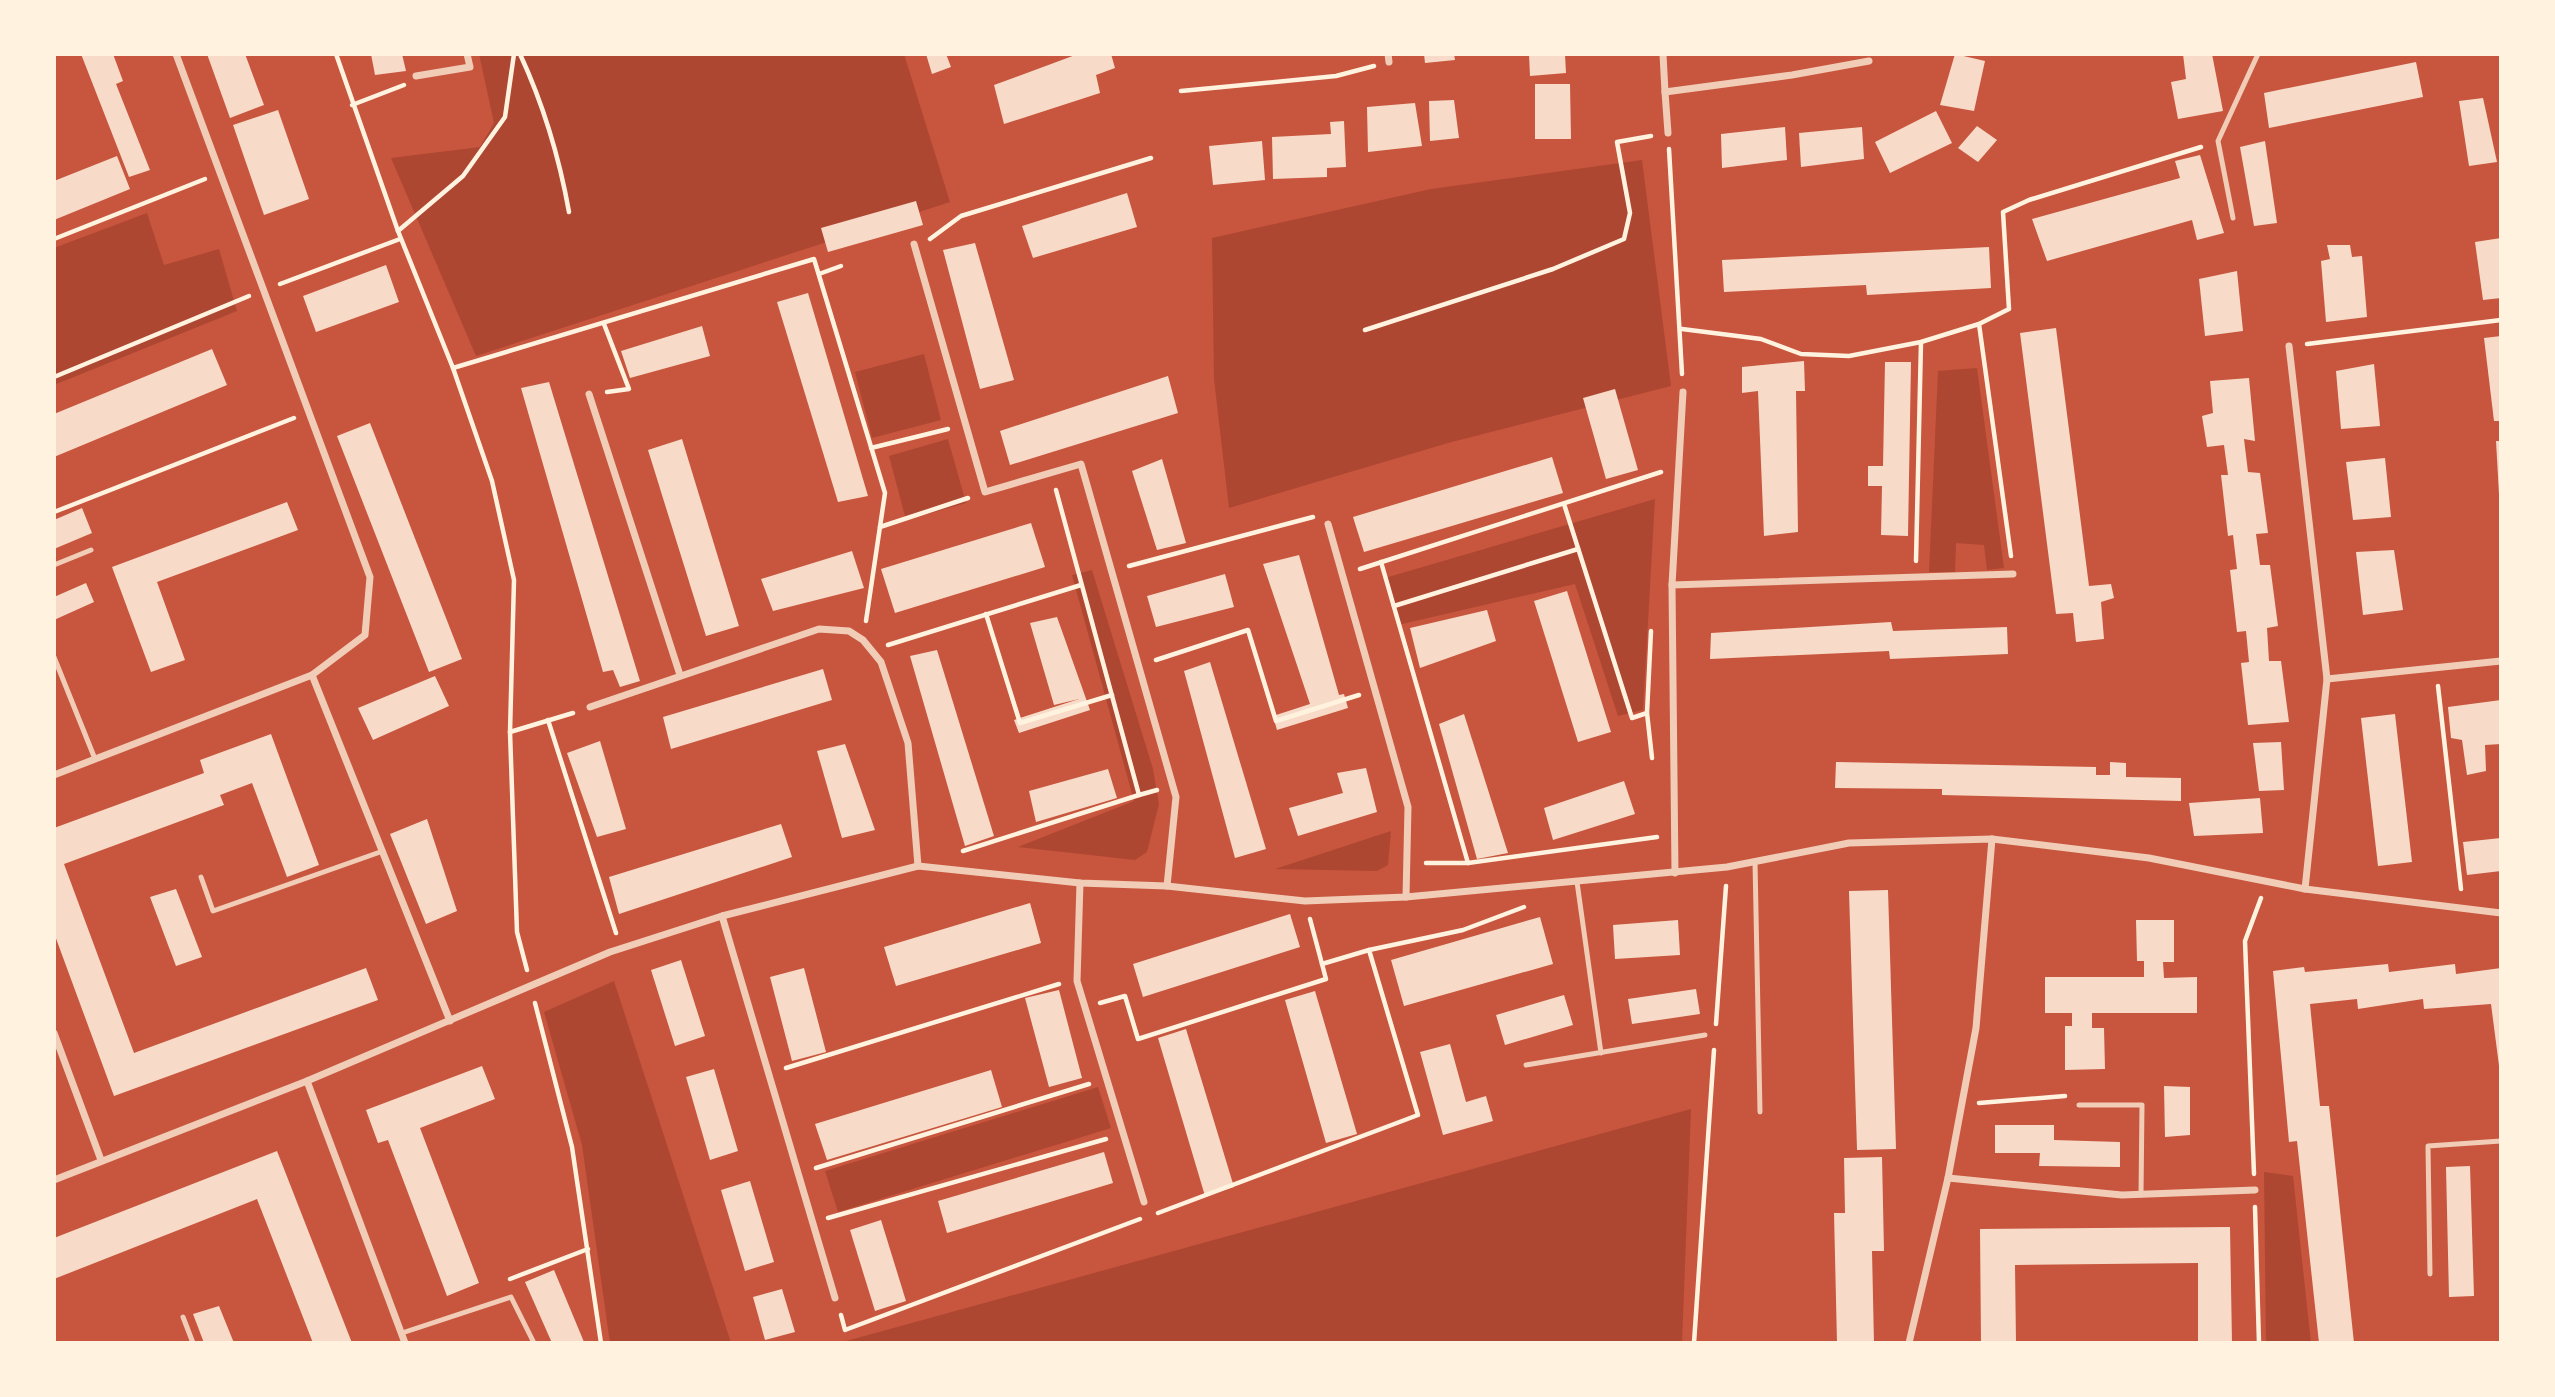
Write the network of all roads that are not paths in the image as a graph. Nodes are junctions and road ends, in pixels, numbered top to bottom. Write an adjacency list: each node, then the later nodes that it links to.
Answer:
1 (176, 54): 21 (street)
2 (467, 54): 6 (street)
3 (1663, 54): 7 (street)
4 (2258, 54): 9 (lane)
5 (1869, 61): 7 (street)
6 (416, 76)
7 (1665, 92): 8 (street)
8 (1668, 133)
9 (2233, 218)
10 (914, 244): 35 (street)
11 (2289, 346): 23 (street)
12 (1683, 392): 18 (street)
13 (589, 394): 22 (street)
14 (1328, 524): 37 (street)
15 (91, 550): 16 (lane)
16 (54, 565)
17 (2013, 574): 18 (street)
18 (1672, 585): 31 (street)
19 (54, 656): 25 (lane)
20 (2501, 661): 23 (street)
21 (312, 675): 25 (street); 28 (street)
22 (680, 675): 24 (street); 30 (street)
23 (2327, 679): 36 (street)
24 (590, 707)
25 (96, 759): 26 (street)
26 (54, 775)
27 (1992, 839): 29 (street); 36 (street); 50 (street)
28 (383, 852): 32 (lane); 40 (street)
29 (1755, 862): 31 (street); 47 (lane)
30 (918, 866): 34 (street); 39 (street)
31 (1675, 873): 33 (street)
32 (201, 877)
33 (1577, 881): 37 (street); 43 (lane)
34 (1080, 883): 35 (street); 54 (street)
35 (1167, 887): 37 (street)
36 (2305, 889): 38 (street)
37 (1406, 897)
38 (2501, 913)
39 (722, 916): 40 (street); 56 (street)
40 (450, 1021): 45 (street)
41 (54, 1033): 49 (street)
42 (1705, 1035): 43 (lane)
43 (1601, 1053): 44 (lane)
44 (1526, 1065)
45 (307, 1081): 49 (street); 58 (street)
46 (2079, 1105): 53 (lane)
47 (1760, 1112)
48 (2501, 1141): 55 (lane)
49 (101, 1160): 51 (street)
50 (1948, 1178): 53 (street); 62 (street)
51 (54, 1180)
52 (2255, 1190): 53 (street)
53 (2141, 1195)
54 (1144, 1202)
55 (2430, 1274)
56 (835, 1298)
57 (183, 1317): 59 (lane)
58 (402, 1333): 60 (street); 61 (lane)
59 (193, 1343)
60 (405, 1343)
61 (534, 1343)
62 (1909, 1343)

